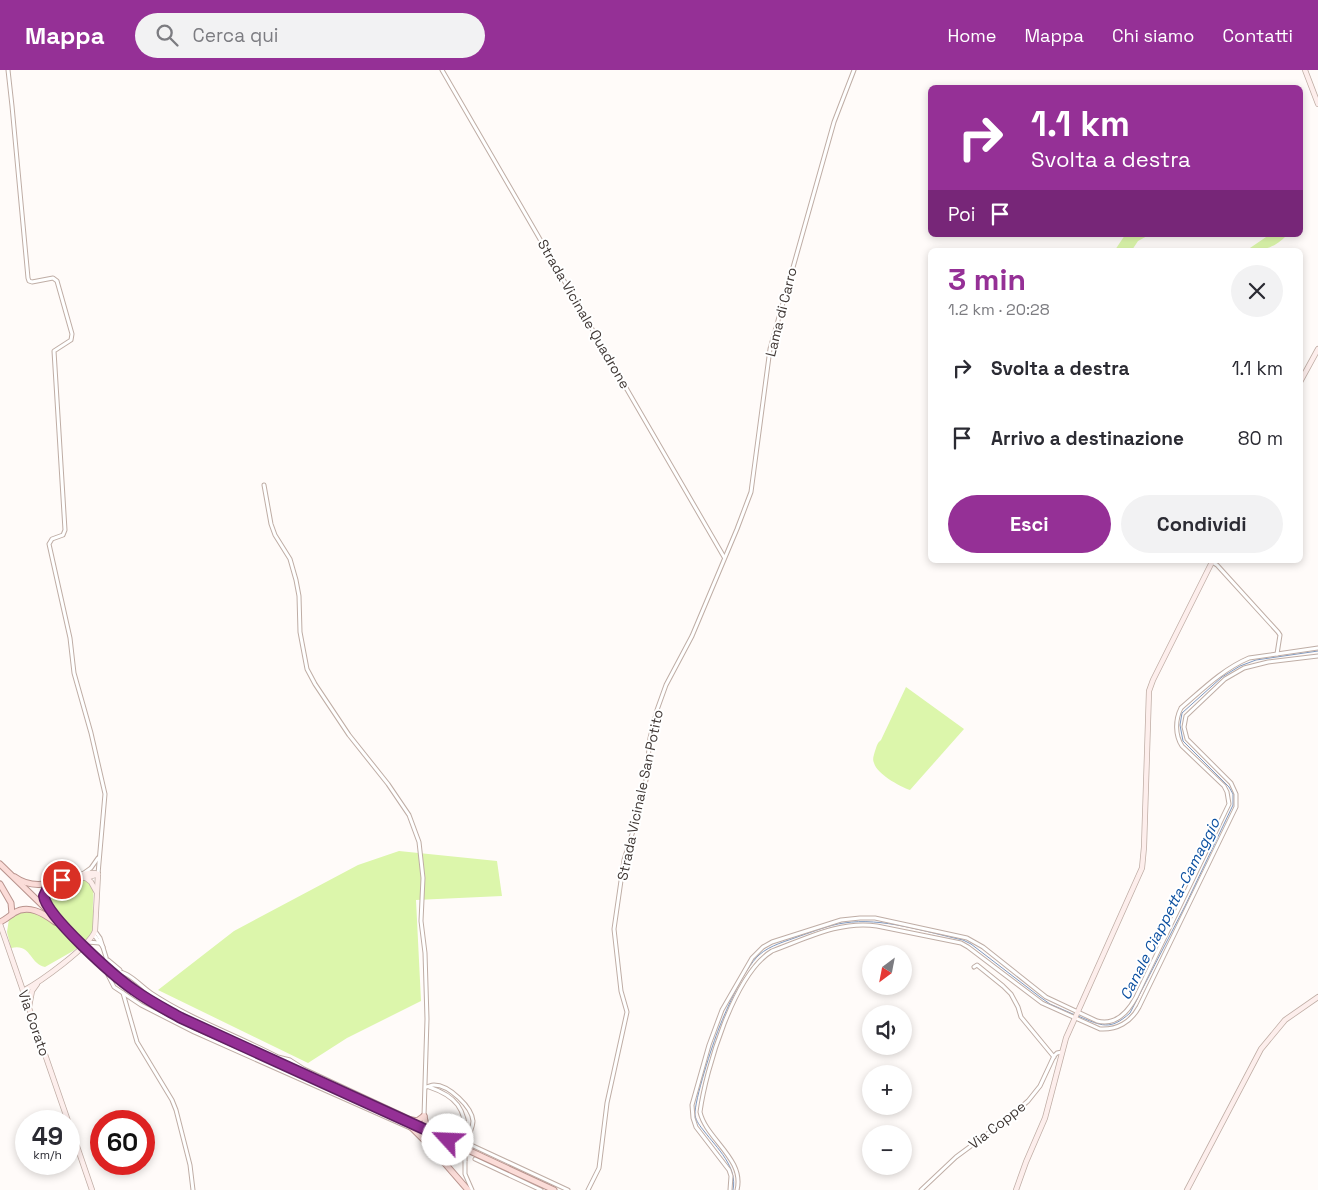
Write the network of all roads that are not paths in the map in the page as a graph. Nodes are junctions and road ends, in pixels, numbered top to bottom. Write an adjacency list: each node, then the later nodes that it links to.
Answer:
1 (8, 70): 21 (street)
2 (442, 70): 9 (street, Strada Vicinale Quadrone)
3 (854, 70): 9 (street, Lama di Carro)
4 (1305, 70): 5 (main road)
5 (1318, 104)
6 (1318, 349): 7 (main road)
7 (1303, 376)
8 (264, 485): 66 (street)
9 (724, 558): 87 (street, Strada Vicinale San Potito)
10 (1211, 563): 60 (main road)
11 (1214, 563): 13 (street)
12 (1318, 648): 13 (street)
13 (1277, 654): 14 (street)
14 (1267, 656): 16 (street); 17 (street)
15 (1318, 656): 16 (street)
16 (1268, 662): 18 (street)
17 (1178, 716): 18 (street); 20 (street)
18 (1185, 718): 19 (street)
19 (1236, 794): 20 (street); 26 (street)
20 (1228, 796): 23 (street)
21 (99, 855): 24 (street); 25 (street)
22 (1, 866): 29 (main road); 34 (main road)
23 (1197, 872): 26 (street); 39 (street)
24 (83, 873): 25 (main road); 27 (main road)
25 (98, 874): 28 (main road); 31 (main road)
26 (1204, 875): 43 (street)
27 (75, 877): 28 (main road); 29 (main road)
28 (86, 878): 31 (main road)
29 (50, 883): 34 (main road)
30 (0, 884): 32 (main road)
31 (97, 894): 37 (main road)
32 (12, 914): 33 (main road); 36 (main road)
33 (0, 923): 53 (main road, Via Corato)
34 (61, 924): 36 (main road)
35 (916, 926): 38 (street); 40 (street); 47 (street)
36 (68, 930): 70 (main road, bridge)
37 (94, 933): 41 (main road); 42 (street); 44 (street)
38 (914, 934): 45 (street); 50 (street)
39 (1164, 939): 43 (street); 61 (street)
40 (778, 940): 45 (street); 58 (street)
41 (88, 942): 42 (street); 52 (main road)
42 (99, 943): 44 (street)
43 (1170, 943): 62 (street)
44 (103, 947): 46 (street)
45 (781, 948): 59 (street)
46 (106, 957): 49 (street); 51 (street)
47 (1004, 964): 50 (street); 60 (street)
48 (974, 967): 64 (street)
49 (120, 970): 51 (street); 71 (street)
50 (999, 970): 60 (street)
51 (108, 975): 55 (street)
52 (39, 982): 53 (main road); 54 (main road)
53 (23, 991): 54 (main road); 57 (main road, Via Corato)
54 (32, 991): 57 (main road)
55 (123, 993): 72 (street); 81 (street)
56 (1318, 997): 92 (main road)
57 (29, 1008): 68 (main road, Via Corato)
58 (722, 1010): 59 (street); 65 (street)
59 (729, 1013): 67 (street)
60 (1076, 1015): 61 (street); 62 (street); 63 (main road)
61 (1113, 1021): 62 (street)
62 (1116, 1028)
63 (1062, 1052): 64 (street); 91 (main road)
64 (1054, 1057): 90 (street, Via Coppe)
65 (698, 1084): 67 (street); 79 (street)
66 (427, 1087): 69 (street); 83 (street, bridge); 86 (street)
67 (706, 1087): 77 (street)
68 (64, 1110)
69 (424, 1116): 71 (main road); 73 (main road)
70 (400, 1119): 71 (main road); 72 (main road); 73 (main road)
71 (412, 1120)
72 (415, 1130): 75 (main road)
73 (432, 1133): 74 (main road)
74 (448, 1140): 75 (main road); 85 (main road)
75 (435, 1152): 82 (main road)
76 (80, 1156): 80 (main road, Via Corato)
77 (728, 1156): 79 (street); 89 (street)
78 (475, 1159): 84 (street)
79 (722, 1160): 88 (street)
80 (92, 1190)
81 (193, 1190)
82 (468, 1190)
83 (472, 1190)
84 (541, 1190)
85 (554, 1190)
86 (568, 1190)
87 (588, 1190)
88 (730, 1190)
89 (737, 1190)
90 (921, 1190)
91 (1016, 1190)
92 (1187, 1190)

